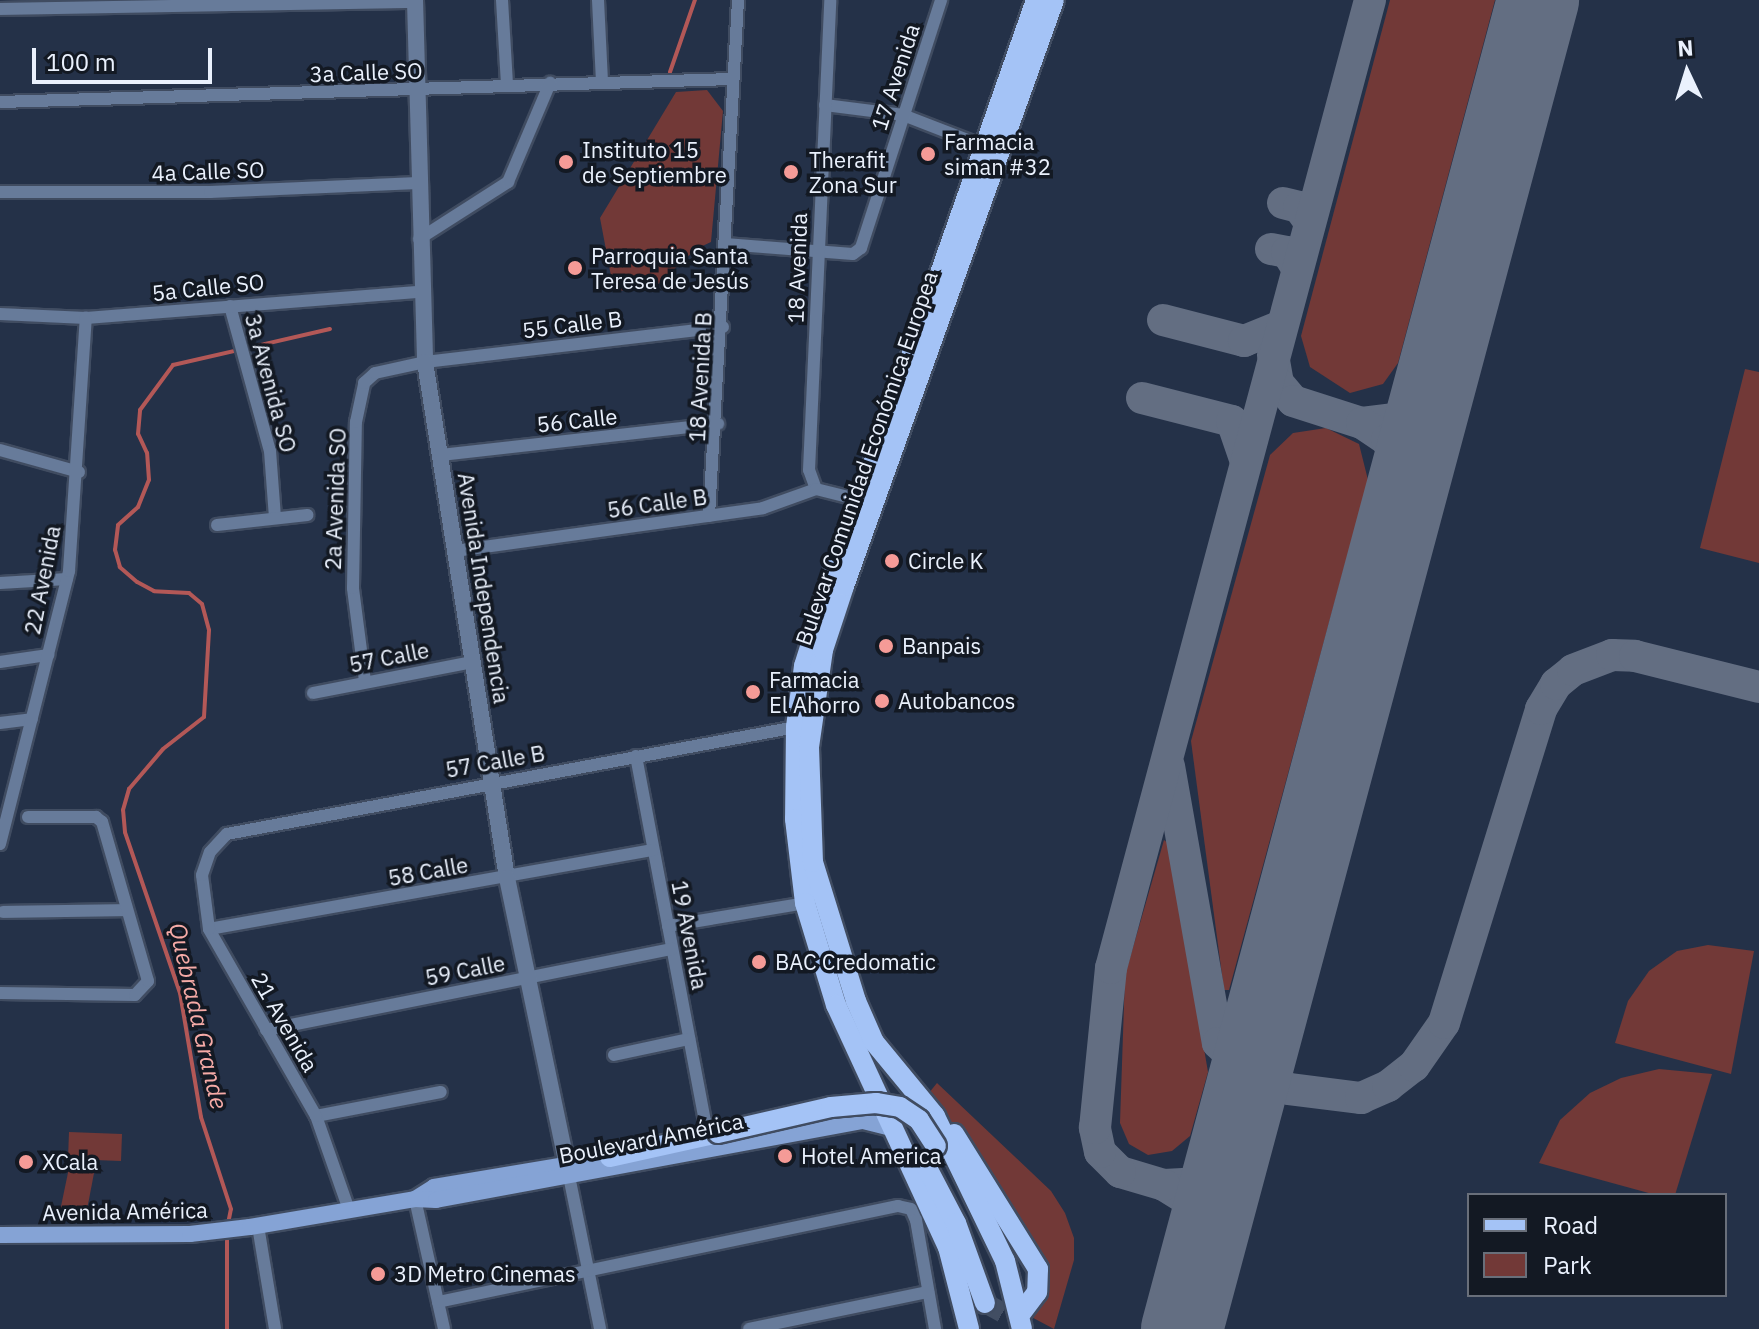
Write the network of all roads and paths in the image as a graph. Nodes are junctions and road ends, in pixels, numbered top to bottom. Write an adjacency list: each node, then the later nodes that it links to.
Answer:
1 (502, 0): 14 (street)
2 (598, 0): 12 (street)
3 (738, 0): 11 (street, 18 Avenida B)
4 (830, 0): 17 (street, 18 Avenida)
5 (941, 0): 18 (street, 17 Avenida)
6 (1036, 0): 10 (main road, Bulevar Comunidad Económica Europea)
7 (1054, 0): 10 (main road, Bulevar Comunidad Económica Europea)
8 (415, 1): 9 (street); 15 (street, Avenida Independencia)
9 (0, 9)
10 (1034, 34): 19 (main road, Bulevar Comunidad Económica Europea); 73 (main road, Bulevar Comunidad Económica Europea)
11 (733, 79): 12 (street, 3a Calle SO); 23 (street, 18 Avenida B)
12 (602, 81): 13 (street, 3a Calle SO)
13 (550, 83): 14 (street, 3a Calle SO); 22 (street)
14 (507, 85): 15 (street, 3a Calle SO)
15 (416, 91): 16 (street, 3a Calle SO); 20 (street, Avenida Independencia)
16 (0, 102)
17 (825, 105): 18 (street); 24 (street, 18 Avenida)
18 (903, 115): 19 (street); 24 (street, 17 Avenida)
19 (986, 147): 36 (main road, Bulevar Comunidad Económica Europea)
20 (418, 183): 21 (street, 4a Calle SO); 22 (street, Avenida Independencia)
21 (0, 192)
22 (419, 239): 25 (street, Avenida Independencia)
23 (725, 244): 24 (street); 29 (street, 18 Avenida B)
24 (817, 251): 35 (street, 18 Avenida)
25 (420, 292): 26 (street, 5a Calle SO); 30 (street, Avenida Independencia)
26 (230, 306): 28 (street, 5a Calle SO); 39 (street, 3a Avenida SO)
27 (0, 314): 28 (street, 5a Calle SO)
28 (86, 318): 34 (street, 22 Avenida)
29 (723, 327): 30 (street, 55 Calle B); 31 (street, 18 Avenida B)
30 (425, 362): 33 (street, Avenida Independencia); 47 (street, 2a Avenida SO)
31 (718, 424): 33 (street, 56 Calle); 38 (street, 18 Avenida B)
32 (0, 450): 34 (street)
33 (440, 455): 41 (street, Avenida Independencia)
34 (79, 472): 42 (street, 22 Avenida)
35 (816, 489): 36 (street); 38 (street, 56 Calle B)
36 (860, 500): 51 (main road, Bulevar Comunidad Económica Europea)
37 (307, 515): 39 (street)
38 (709, 516): 41 (street, 56 Calle B)
39 (275, 518): 40 (street)
40 (217, 525)
41 (455, 551): 46 (street, Avenida Independencia)
42 (67, 579): 43 (street); 44 (street, 22 Avenida)
43 (0, 583)
44 (48, 655): 45 (street); 49 (street, 22 Avenida)
45 (0, 662)
46 (473, 662): 47 (street, 57 Calle); 53 (street, Avenida Independencia)
47 (365, 681): 48 (street, 57 Calle)
48 (313, 693)
49 (32, 719): 50 (street); 55 (street, 22 Avenida)
50 (0, 723)
51 (796, 727): 52 (street, 57 Calle B); 59 (main road, Bulevar Comunidad Económica Europea)
52 (636, 756): 53 (street, 57 Calle B); 56 (street, 19 Avenida)
53 (492, 781): 57 (street, 57 Calle B); 58 (street, Avenida Independencia)
54 (28, 817): 60 (street)
55 (0, 844)
56 (653, 850): 58 (street, 58 Calle); 62 (street, 19 Avenida)
57 (210, 852): 63 (street, 21 Avenida)
58 (507, 878): 63 (street, 58 Calle); 65 (street, Avenida Independencia)
59 (805, 903): 62 (street); 70 (main road, Bulevar Comunidad Económica Europea)
60 (127, 910): 61 (street); 66 (street)
61 (3, 912)
62 (668, 926): 64 (street, 19 Avenida)
63 (209, 929): 67 (street, 21 Avenida)
64 (672, 949): 65 (street, 59 Calle); 68 (street, 19 Avenida)
65 (530, 977): 67 (street, 59 Calle); 77 (street, Avenida Independencia)
66 (0, 993)
67 (266, 1030): 72 (street, 21 Avenida)
68 (689, 1039): 69 (street); 74 (street, 19 Avenida)
69 (614, 1055)
70 (873, 1090): 75 (main road, Bulevar Comunidad Económica Europea); 76 (main road, Boulevard América)
71 (441, 1092): 72 (street)
72 (316, 1116): 79 (street, 21 Avenida)
73 (935, 1116): 87 (main road, Bulevar Comunidad Económica Europea); 87 (main road)
74 (708, 1131): 76 (main road); 95 (main road, bridge)
75 (898, 1137): 77 (main road, Boulevard América); 85 (main road); 94 (main road, Bulevar Comunidad Económica Europea)
76 (610, 1157): 77 (main road, Boulevard América)
77 (568, 1170): 78 (main road, Boulevard América); 82 (street)
78 (415, 1199): 79 (main road, Boulevard América); 84 (street)
79 (349, 1210): 80 (main road, Boulevard América)
80 (254, 1226): 81 (main road, Avenida América); 88 (street)
81 (0, 1235)
82 (589, 1269): 83 (street); 84 (street); 90 (street)
83 (928, 1292): 86 (street); 93 (street)
84 (438, 1302): 89 (street)
85 (985, 1303)
86 (822, 1314): 91 (street); 92 (street)
87 (1022, 1321)
88 (275, 1329)
89 (444, 1329)
90 (600, 1329)
91 (749, 1329)
92 (825, 1329)
93 (935, 1329)
94 (969, 1329)
95 (1009, 1329)

